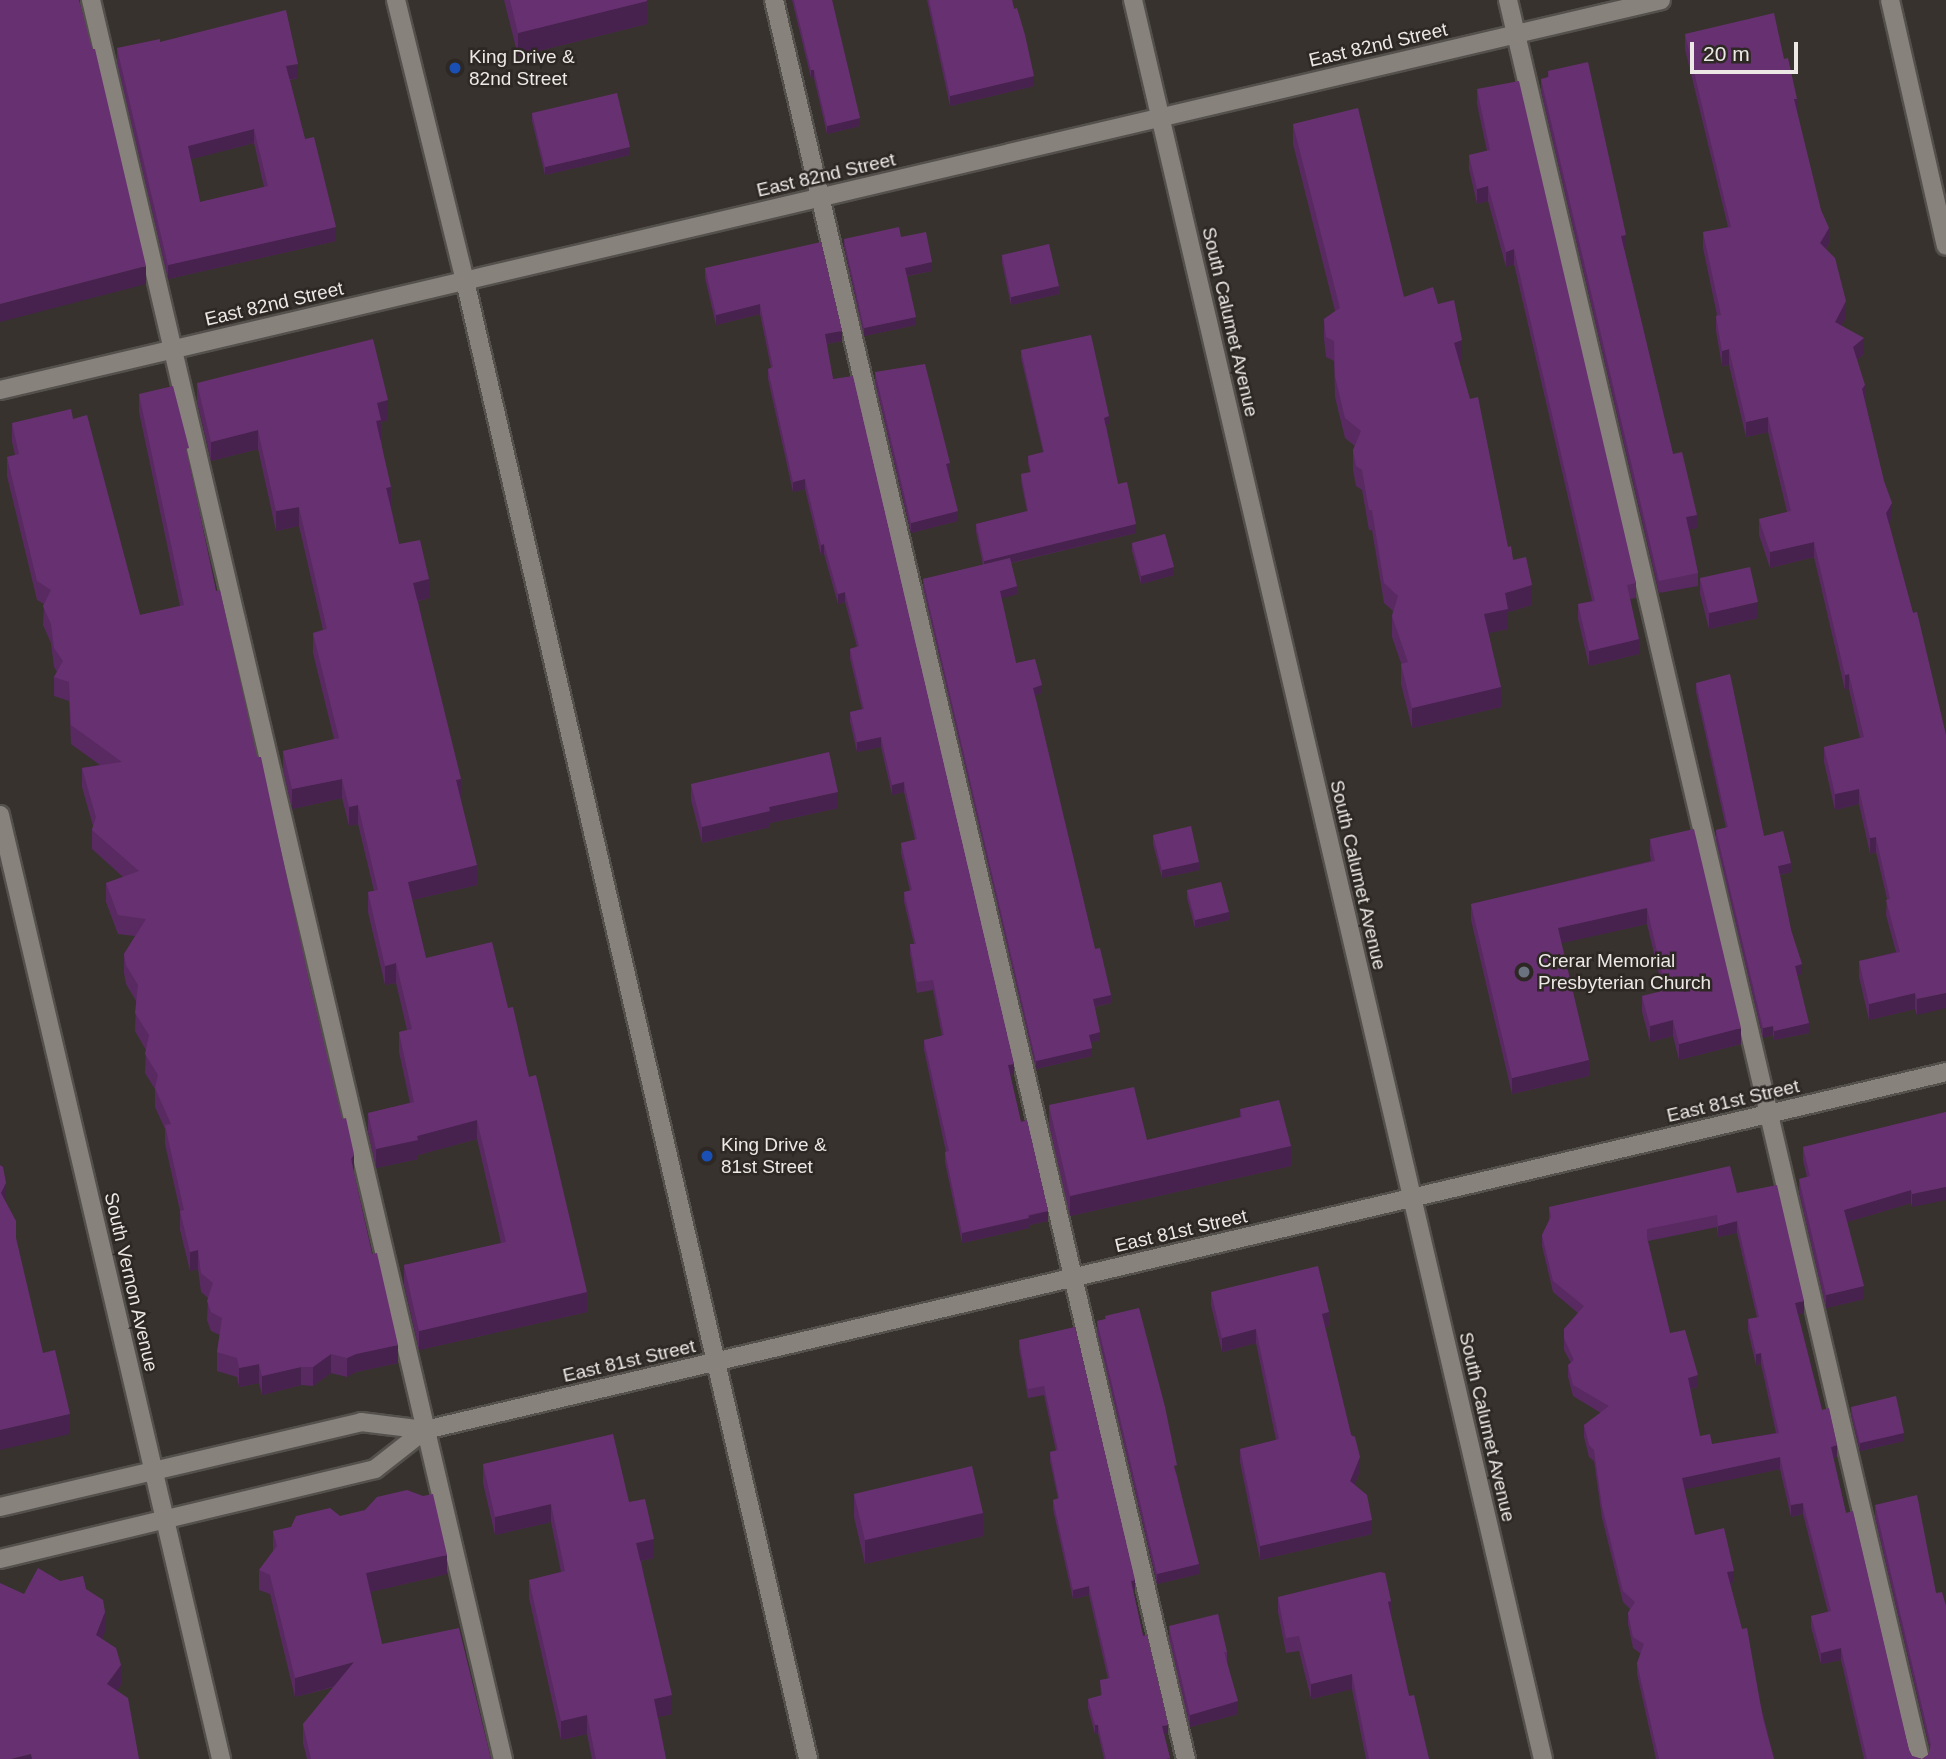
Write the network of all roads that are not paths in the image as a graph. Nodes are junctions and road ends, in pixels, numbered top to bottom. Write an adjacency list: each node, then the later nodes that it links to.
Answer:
1 (91, 0): 13 (street)
2 (396, 0): 12 (street)
3 (774, 0): 10 (street)
4 (1133, 0): 9 (street, South Calumet Avenue)
5 (1508, 0): 8 (street)
6 (1661, 0): 8 (street, East 82nd Street)
7 (1890, 0): 11 (street)
8 (1516, 34): 9 (street, East 82nd Street); 17 (street)
9 (1161, 118): 10 (street, East 82nd Street); 18 (street, South Calumet Avenue)
10 (820, 198): 12 (street, East 82nd Street); 19 (street)
11 (1946, 246)
12 (465, 281): 13 (street, East 82nd Street); 20 (street)
13 (173, 349): 14 (street, East 82nd Street); 21 (street)
14 (0, 390)
15 (0, 814): 22 (street, South Vernon Avenue)
16 (1946, 1072): 17 (street, East 81st Street)
17 (1767, 1114): 18 (street, East 81st Street); 31 (street)
18 (1411, 1198): 19 (street, East 81st Street); 30 (street, South Calumet Avenue)
19 (1074, 1278): 20 (street, East 81st Street); 29 (street)
20 (716, 1362): 21 (street, East 81st Street); 28 (street)
21 (425, 1430): 22 (street, East 81st Street); 24 (street, East 81st Street); 27 (street)
22 (153, 1471): 23 (street, East 81st Street); 24 (street, South Vernon Avenue)
23 (0, 1507)
24 (164, 1520): 25 (street, East 81st Street); 26 (street, South Vernon Avenue)
25 (0, 1559)
26 (221, 1759)
27 (503, 1759)
28 (808, 1759)
29 (1186, 1759)
30 (1543, 1759)
31 (1920, 1759)

